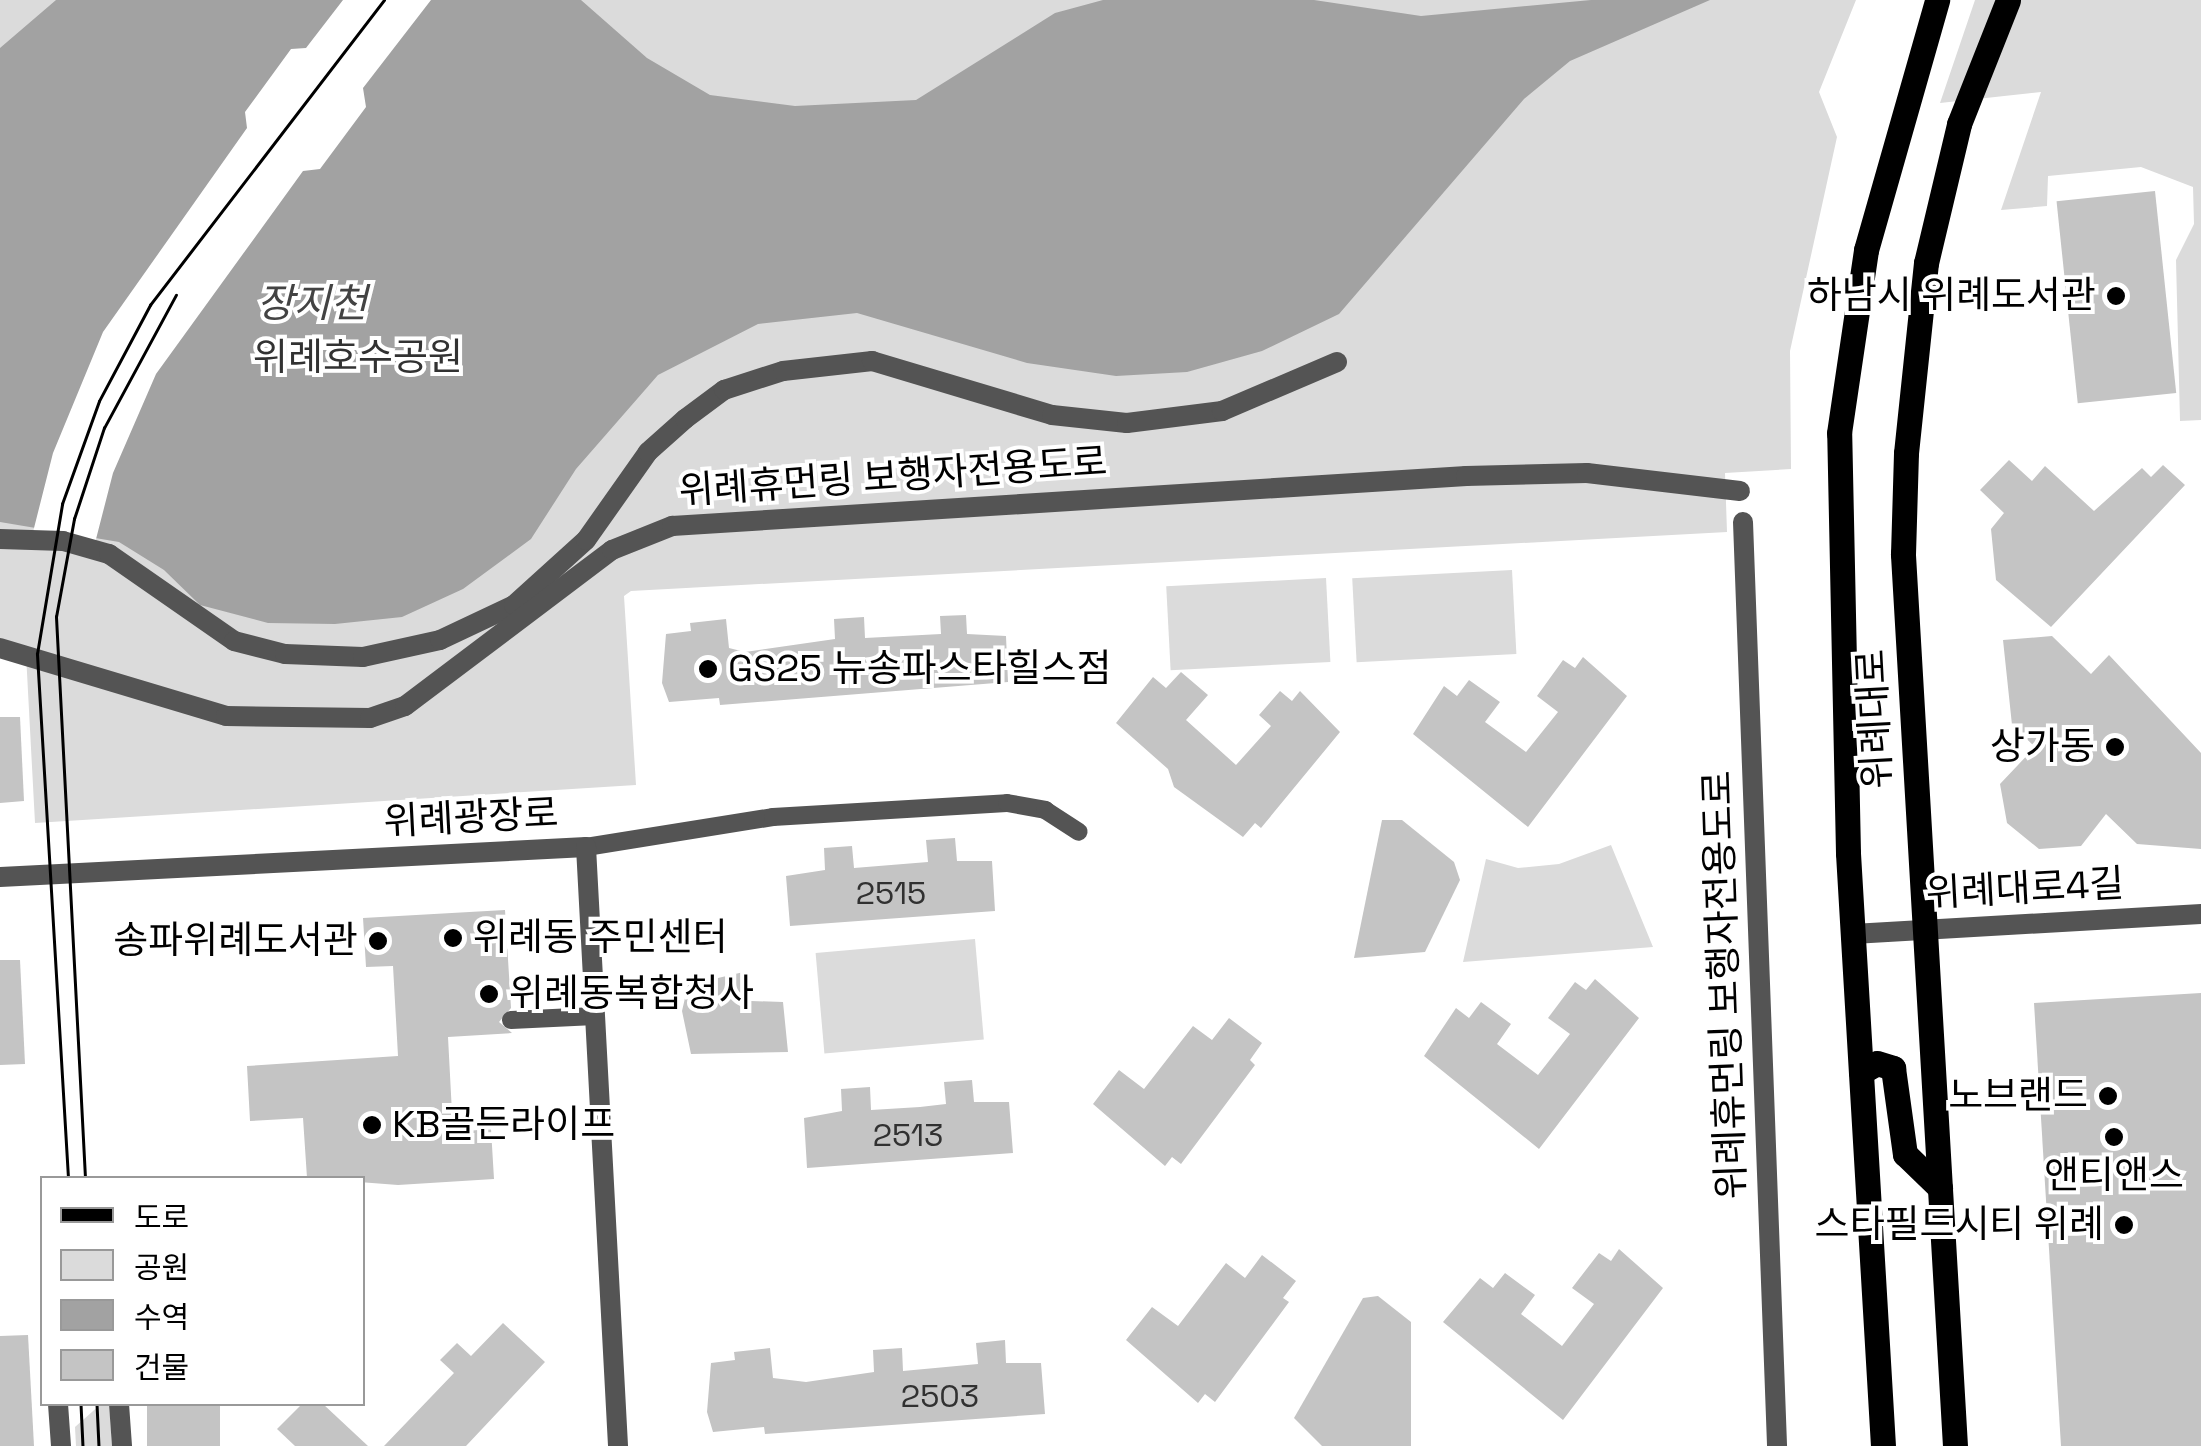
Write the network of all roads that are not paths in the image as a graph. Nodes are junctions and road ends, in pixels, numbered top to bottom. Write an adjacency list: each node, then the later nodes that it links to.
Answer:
1 (1937, 0): 13 (main road, 위례대로)
2 (2008, 0): 12 (main road, 위례대로)
3 (1337, 362): 6 (street, 위례휴먼링 보행자전용도로)
4 (1740, 490): 7 (street, 위례휴먼링 보행자전용도로)
5 (1743, 522): 23 (street, 위례휴먼링 보행자전용도로)
6 (0, 539)
7 (0, 648)
8 (1079, 832): 9 (lane)
9 (586, 847): 10 (street, 위례광장로); 14 (street, 위례광장로)
10 (0, 877)
11 (2201, 914): 12 (street, 위례대로4길)
12 (1925, 930): 13 (street, 위례대로4길); 17 (main road, 위례대로)
13 (1853, 934): 16 (main road, 위례대로)
14 (595, 1016): 15 (lane); 22 (street, 위례광장로)
15 (511, 1020)
16 (1862, 1072): 17 (main road); 24 (main road, 위례대로)
17 (1940, 1188): 25 (main road, 위례대로)
18 (58, 1406): 20 (street)
19 (119, 1406): 21 (street)
20 (60, 1446)
21 (122, 1446)
22 (618, 1446)
23 (1777, 1446)
24 (1883, 1446)
25 (1955, 1446)

